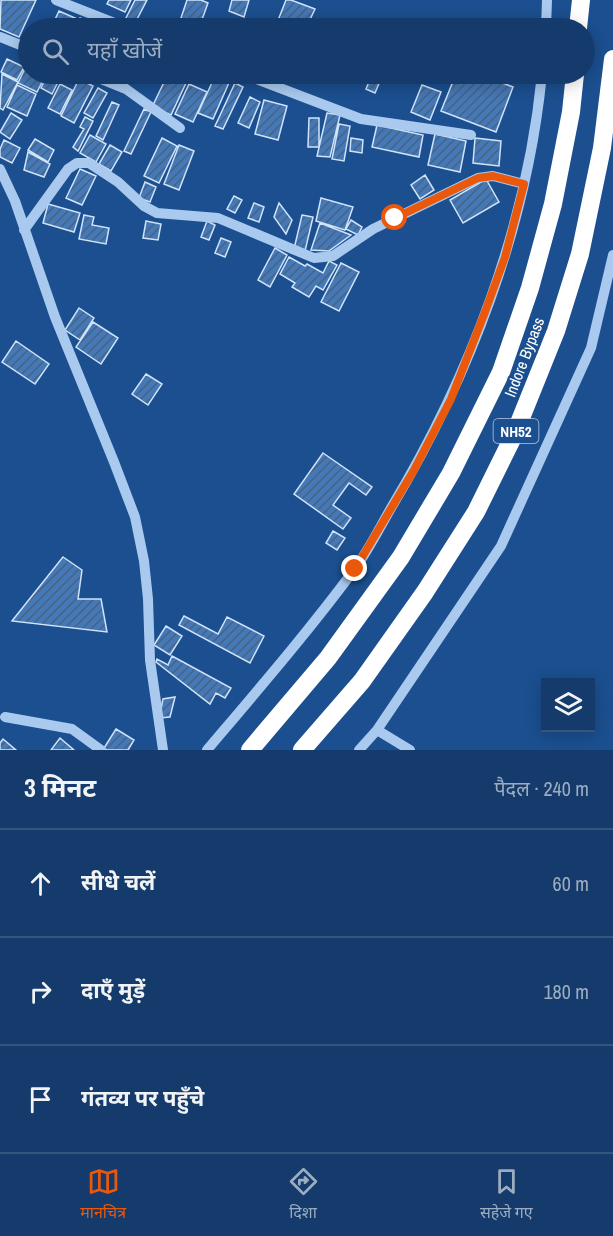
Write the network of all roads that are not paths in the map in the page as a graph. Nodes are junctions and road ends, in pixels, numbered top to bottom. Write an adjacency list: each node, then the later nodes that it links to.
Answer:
1 (56, 0): 4 (street)
2 (548, 0): 5 (street)
3 (581, 0): 6 (highway)
4 (102, 18)
5 (547, 18)
6 (579, 18)
7 (0, 37): 8 (street)
8 (18, 44)
9 (613, 59): 26 (highway, Indore Bypass / NH52)
10 (114, 84): 14 (street)
11 (269, 84): 15 (street)
12 (541, 84): 17 (street)
13 (573, 84): 25 (highway, Indore Bypass / NH52)
14 (180, 128)
15 (471, 135)
16 (2, 173): 18 (street)
17 (524, 184): 18 (street); 24 (street)
18 (24, 230): 23 (street)
19 (613, 255): 21 (street)
20 (5, 717): 22 (street)
21 (377, 730): 27 (street); 28 (street)
22 (101, 750)
23 (163, 750)
24 (207, 750)
25 (250, 750)
26 (302, 750)
27 (359, 750)
28 (410, 750)

